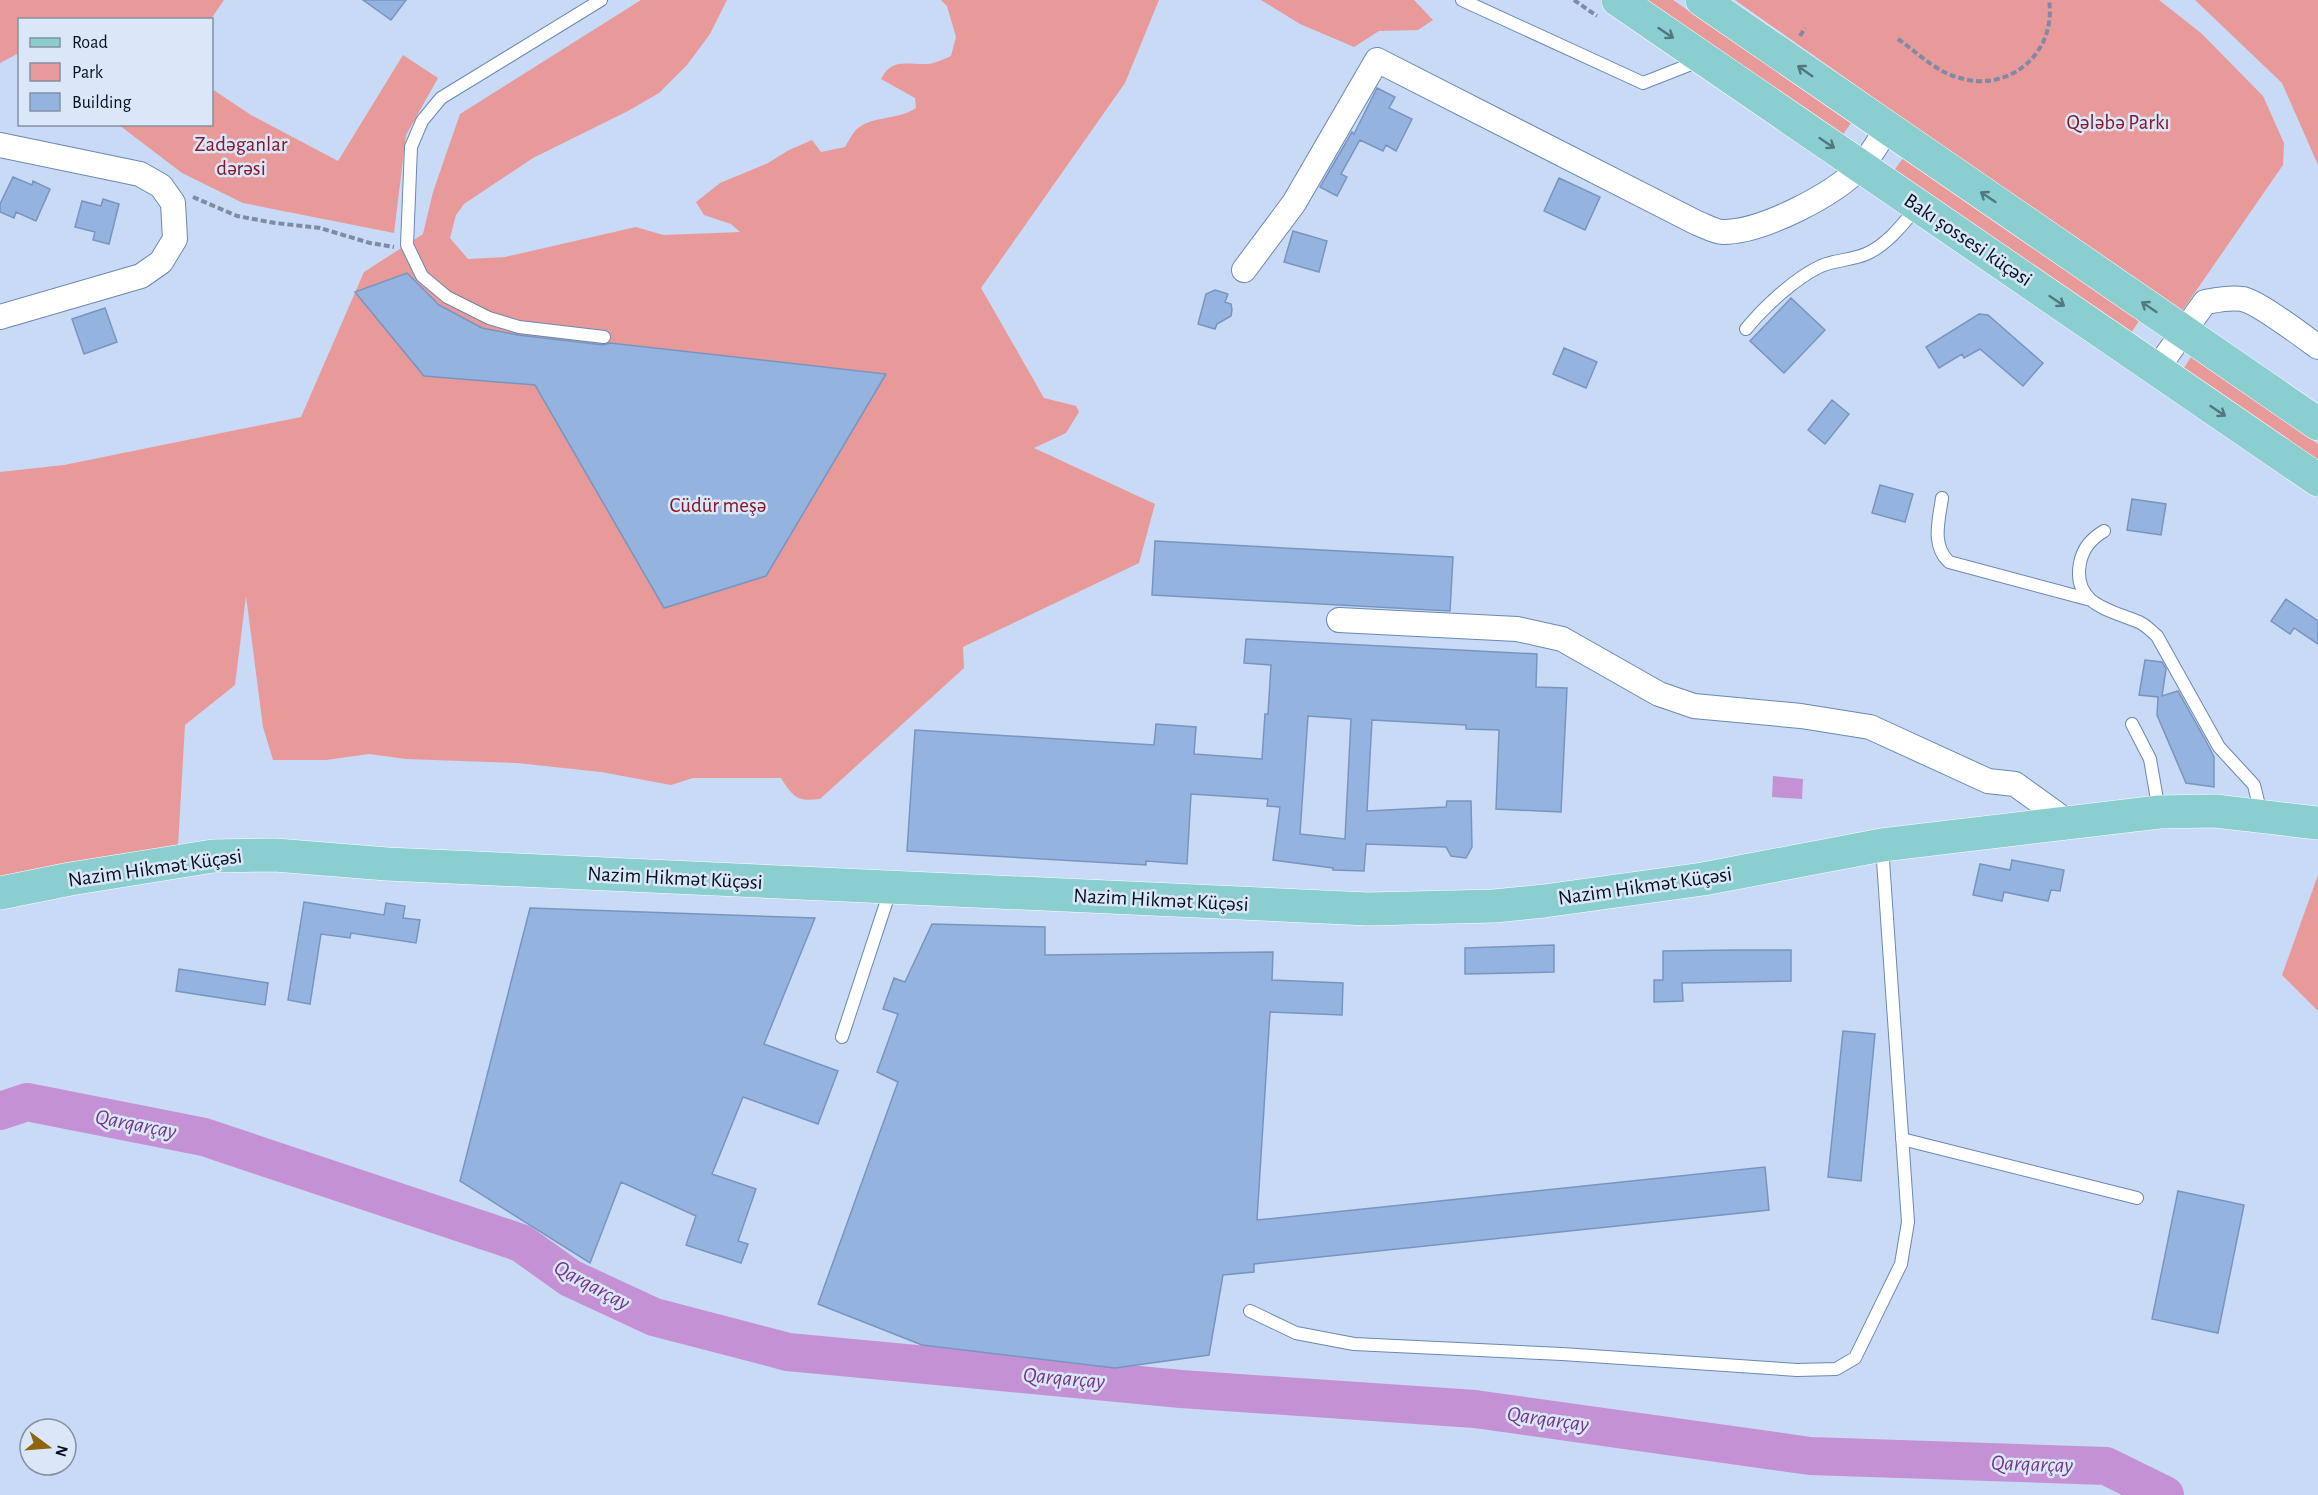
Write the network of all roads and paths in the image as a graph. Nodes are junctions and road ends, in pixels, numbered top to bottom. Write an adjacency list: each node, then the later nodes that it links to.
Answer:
1 (602, 0): 15 (lane)
2 (1462, 0): 9 (lane)
3 (1617, 0): 9 (main road, Bakı şossesi küçəsi, one-way to 9)
4 (1702, 0): 10 (main road, one-way to 4)
5 (2049, 0): 8 (path)
6 (1805, 28): 7 (path)
7 (1799, 36)
8 (1898, 39)
9 (1703, 59): 12 (main road, Bakı şossesi küçəsi, one-way to 12)
10 (1887, 129): 12 (street); 19 (main road, one-way to 10)
11 (0, 145): 13 (street)
12 (1861, 167): 14 (main road, Bakı şossesi küçəsi); 16 (street)
13 (161, 186): 15 (path); 17 (street)
14 (1918, 206): 18 (lane); 22 (main road, Bakı şossesi küçəsi, one-way to 22)
15 (407, 245): 20 (lane)
16 (1244, 270)
17 (0, 317)
18 (1746, 329)
19 (2183, 331): 21 (street); 22 (street); 23 (main road)
20 (604, 337)
21 (2318, 347)
22 (2156, 369): 24 (main road, Bakı şossesi küçəsi, one-way to 24)
23 (2318, 424)
24 (2318, 480)
25 (1942, 498): 27 (lane)
26 (2104, 531): 27 (lane)
27 (2091, 600): 31 (lane)
28 (1339, 620): 33 (street)
29 (2132, 724): 30 (lane)
30 (2160, 812): 31 (main road, Nazim Hikmət Küçəsi); 33 (main road, Nazim Hikmət Küçəsi)
31 (2262, 815): 32 (main road, Nazim Hikmət Küçəsi)
32 (2318, 823)
33 (2069, 824): 34 (main road, Nazim Hikmət Küçəsi)
34 (1882, 845): 35 (main road, Nazim Hikmət Küçəsi); 38 (lane)
35 (891, 887): 36 (main road, Nazim Hikmət Küçəsi); 37 (lane)
36 (0, 893)
37 (842, 1037)
38 (1902, 1139): 39 (lane); 40 (lane)
39 (2137, 1197)
40 (1250, 1311)

